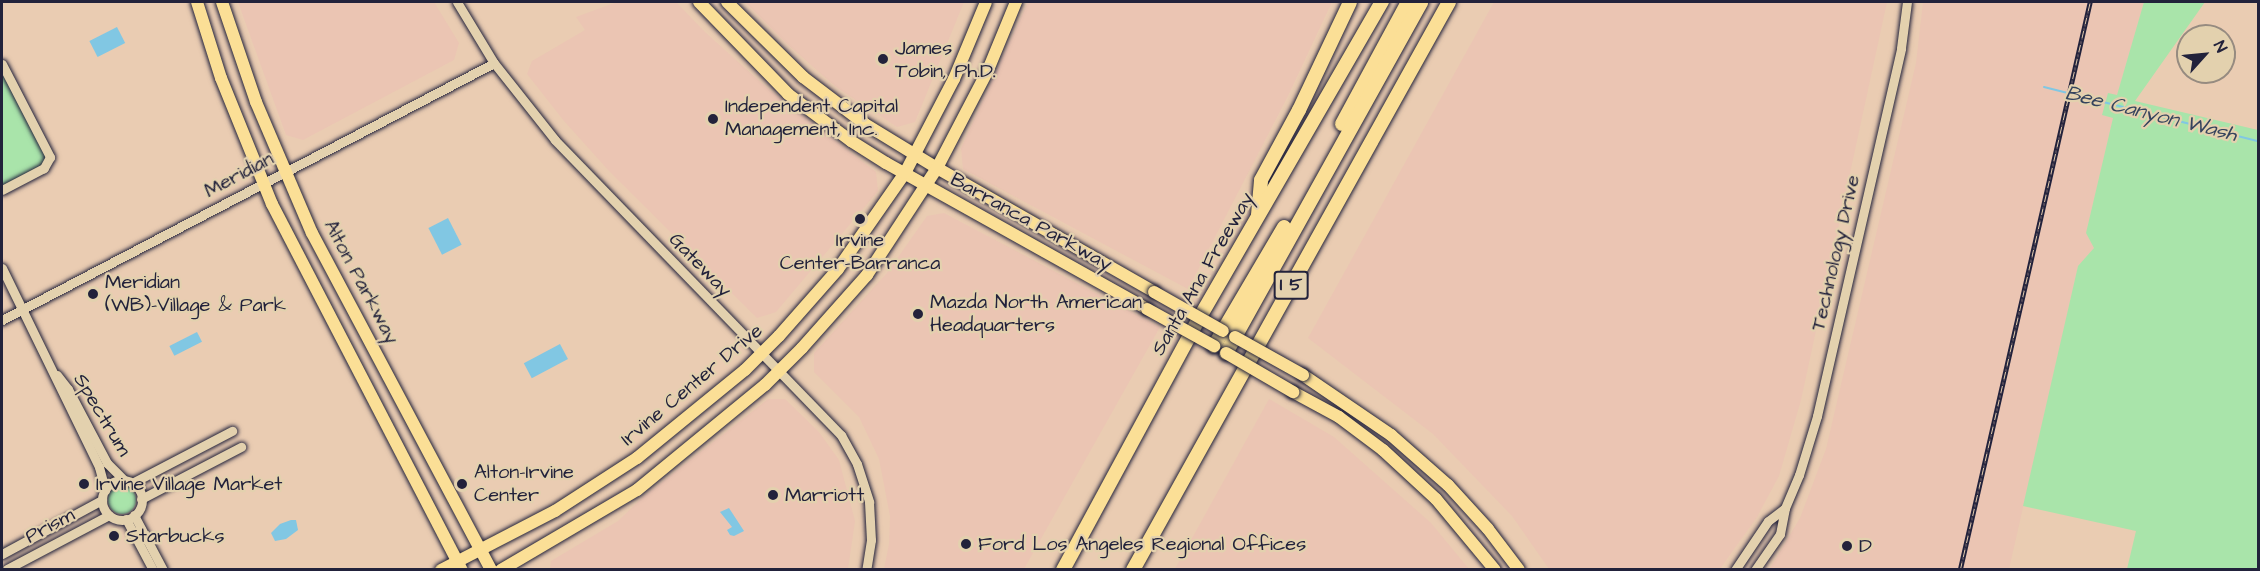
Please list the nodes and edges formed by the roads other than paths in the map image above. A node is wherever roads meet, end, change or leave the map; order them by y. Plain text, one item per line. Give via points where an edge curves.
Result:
1 (197, 2) edge
2 (222, 2) edge
3 (457, 2) edge
4 (699, 2) edge
5 (727, 2) edge
6 (986, 2) edge
7 (1016, 2) edge
8 (1350, 2) edge
9 (1382, 2) edge
10 (1408, 2) edge
11 (1421, 2) edge
12 (1449, 2) edge
13 (1907, 2) edge
14 (494, 63) junction
15 (2, 68) edge
16 (916, 155) junction
17 (937, 168) junction
18 (284, 171) junction
19 (905, 173) junction
20 (263, 182) junction
21 (926, 186) junction
22 (2, 190) edge
23 (1304, 201) junction
24 (1257, 220) junction
25 (2, 268) edge
26 (22, 309) junction
27 (2, 320) edge
28 (1229, 334) junction
29 (1220, 350) junction
30 (762, 354) junction
31 (51, 368) junction
32 (779, 371) junction
33 (232, 431) dead end
34 (241, 447) dead end
35 (128, 481) junction
36 (105, 490) junction
37 (141, 499) junction
38 (102, 501) junction
39 (1785, 508) junction
40 (109, 515) junction
41 (130, 517) junction
42 (480, 549) junction
43 (2, 554) edge
44 (460, 565) edge
45 (7, 569) edge
46 (153, 570) edge
47 (163, 570) edge
48 (441, 570) edge
49 (491, 570) edge
50 (501, 570) edge
51 (866, 570) edge
52 (1063, 570) edge
53 (1133, 570) edge
54 (1495, 570) edge
55 (1520, 570) edge
56 (1734, 570) edge
57 (1755, 570) edge

1 - 20 main road via 221,78
2 - 18 main road, Alton Parkway
3 - 14 street, Gateway
4 - 19 main road, Barranca Parkway via 788,94 851,141
5 - 16 main road, Barranca Parkway via 803,77
6 - 16 main road, Irvine Center Drive via 959,69
7 - 17 main road via 988,70
8 - 24 highway via 1261,180
9 - 24 highway, Santa Ana Freeway
10 - 23 highway
11 - 23 highway
12 - 53 highway, I 5
13 - 39 street, Technology Drive via 1901,48 1817,416
14 - 18 street, Meridian
14 - 30 street, Gateway via 555,140
15 - 22 street via 50,157 44,168
16 - 17 main road, Barranca Parkway
16 - 19 main road, Irvine Center Drive
17 - 21 main road
17 - 28 main road, Barranca Parkway, bridge
18 - 20 street, Meridian
18 - 42 main road, Alton Parkway via 339,287
19 - 21 main road, Barranca Parkway
19 - 30 main road, Irvine Center Drive via 838,269
20 - 26 street, Meridian
20 - 44 main road via 298,257
21 - 29 main road, Barranca Parkway, bridge
21 - 32 main road via 867,275
23 - 28 highway
24 - 52 highway, Santa Ana Freeway via 1197,322
25 - 26 street, Spectrum
26 - 27 street, Meridian
26 - 31 street, Spectrum
28 - 29 highway, bridge
28 - 55 main road, Barranca Parkway, bridge via 1303,375 1391,435 1448,485
29 - 54 main road, Barranca Parkway, bridge via 1339,417 1383,450 1436,499
30 - 32 street, Gateway
30 - 42 main road, Irvine Center Drive via 637,458 555,511
31 - 35 street, Spectrum via 68,389 107,463
31 - 36 street, Spectrum via 99,467
32 - 50 main road via 637,490
32 - 51 street, Gateway via 841,435 857,464 871,520
33 - 35 street
34 - 37 street
35 - 36 street via 112,482
35 - 37 street via 138,488
36 - 38 street
37 - 41 street
38 - 40 street
38 - 43 street, Prism
39 - 56 street, Technology Drive via 1768,520
39 - 57 street, Technology Drive via 1780,534
40 - 41 street
40 - 45 street, Prism
41 - 46 street
41 - 47 street
42 - 44 main road, Irvine Center Drive
42 - 49 main road, Alton Parkway
44 - 48 main road, Irvine Center Drive

